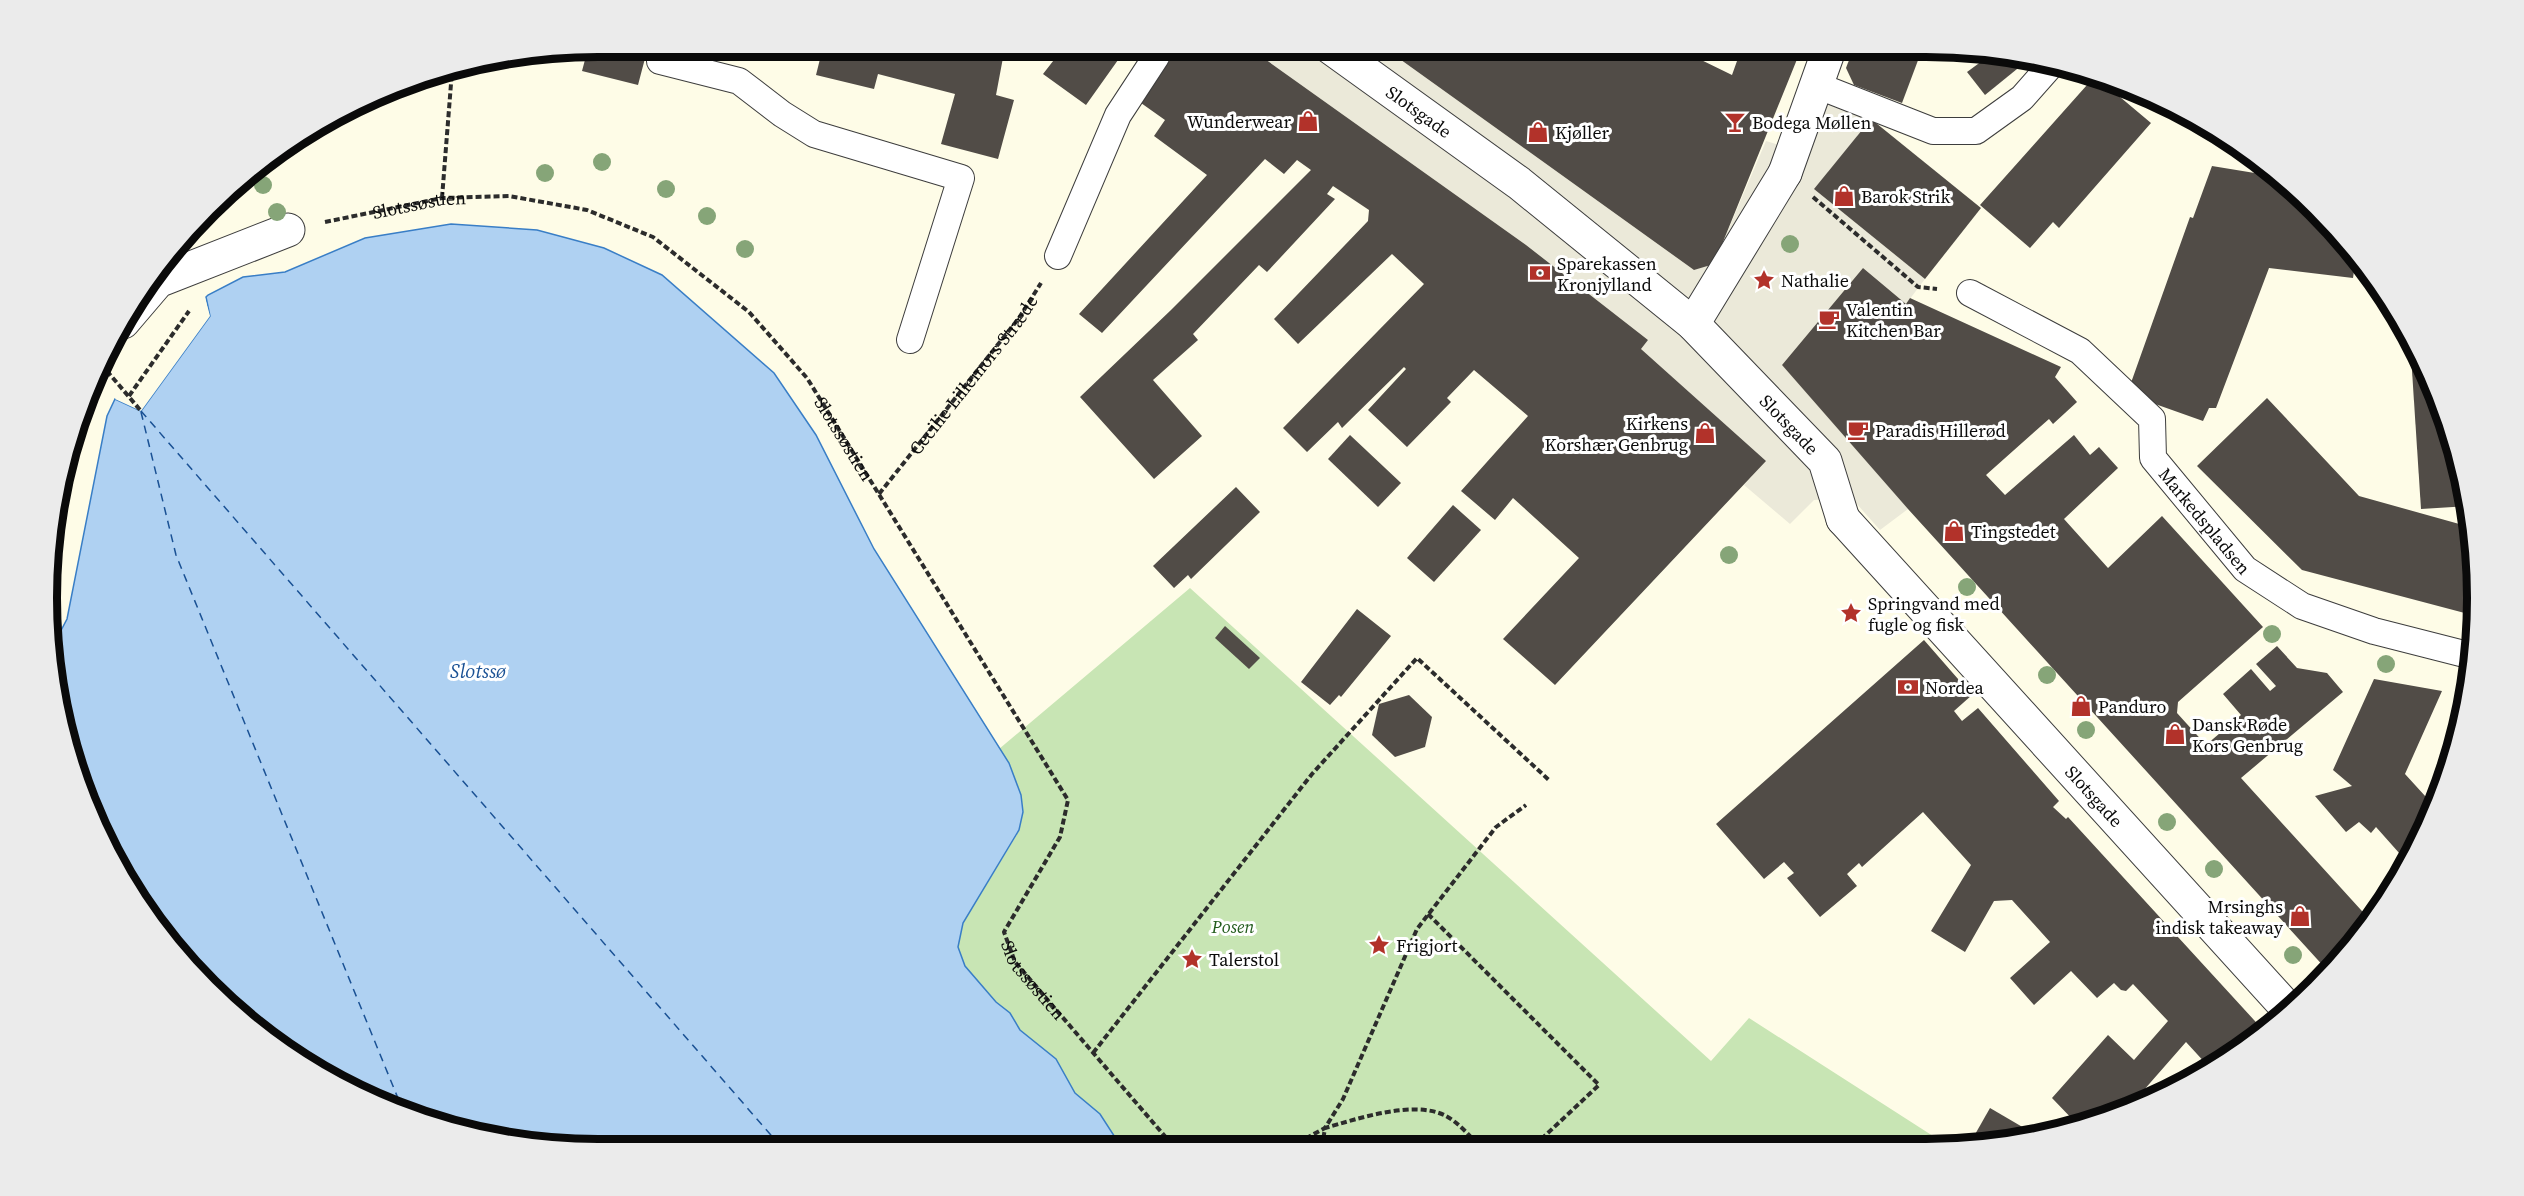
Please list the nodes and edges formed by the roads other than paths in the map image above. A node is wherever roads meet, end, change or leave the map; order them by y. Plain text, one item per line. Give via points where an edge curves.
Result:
1 (1156, 57) dead end
2 (1345, 57) edge
3 (1826, 57) edge
4 (660, 62) dead end
5 (2046, 70) edge
6 (1816, 85) junction
7 (288, 230) road end
8 (1058, 256) road end
9 (161, 280) edge
10 (1970, 293) dead end
11 (1693, 324) junction
12 (910, 340) dead end
13 (2464, 654) edge
14 (2284, 1004) edge

1 - 8 lane via 1118,115
2 - 11 street, Slotsgade via 1519,183
3 - 6 street
4 - 12 lane via 740,81 814,134 961,178
5 - 6 lane via 2022,98 1976,130 1933,131
6 - 11 street via 1785,173
7 - 9 street
10 - 13 lane, Markedspladsen via 2080,351 2152,419 2153,458 2245,569 2302,606 2374,631
11 - 14 street, Slotsgade via 1825,461 1843,519

